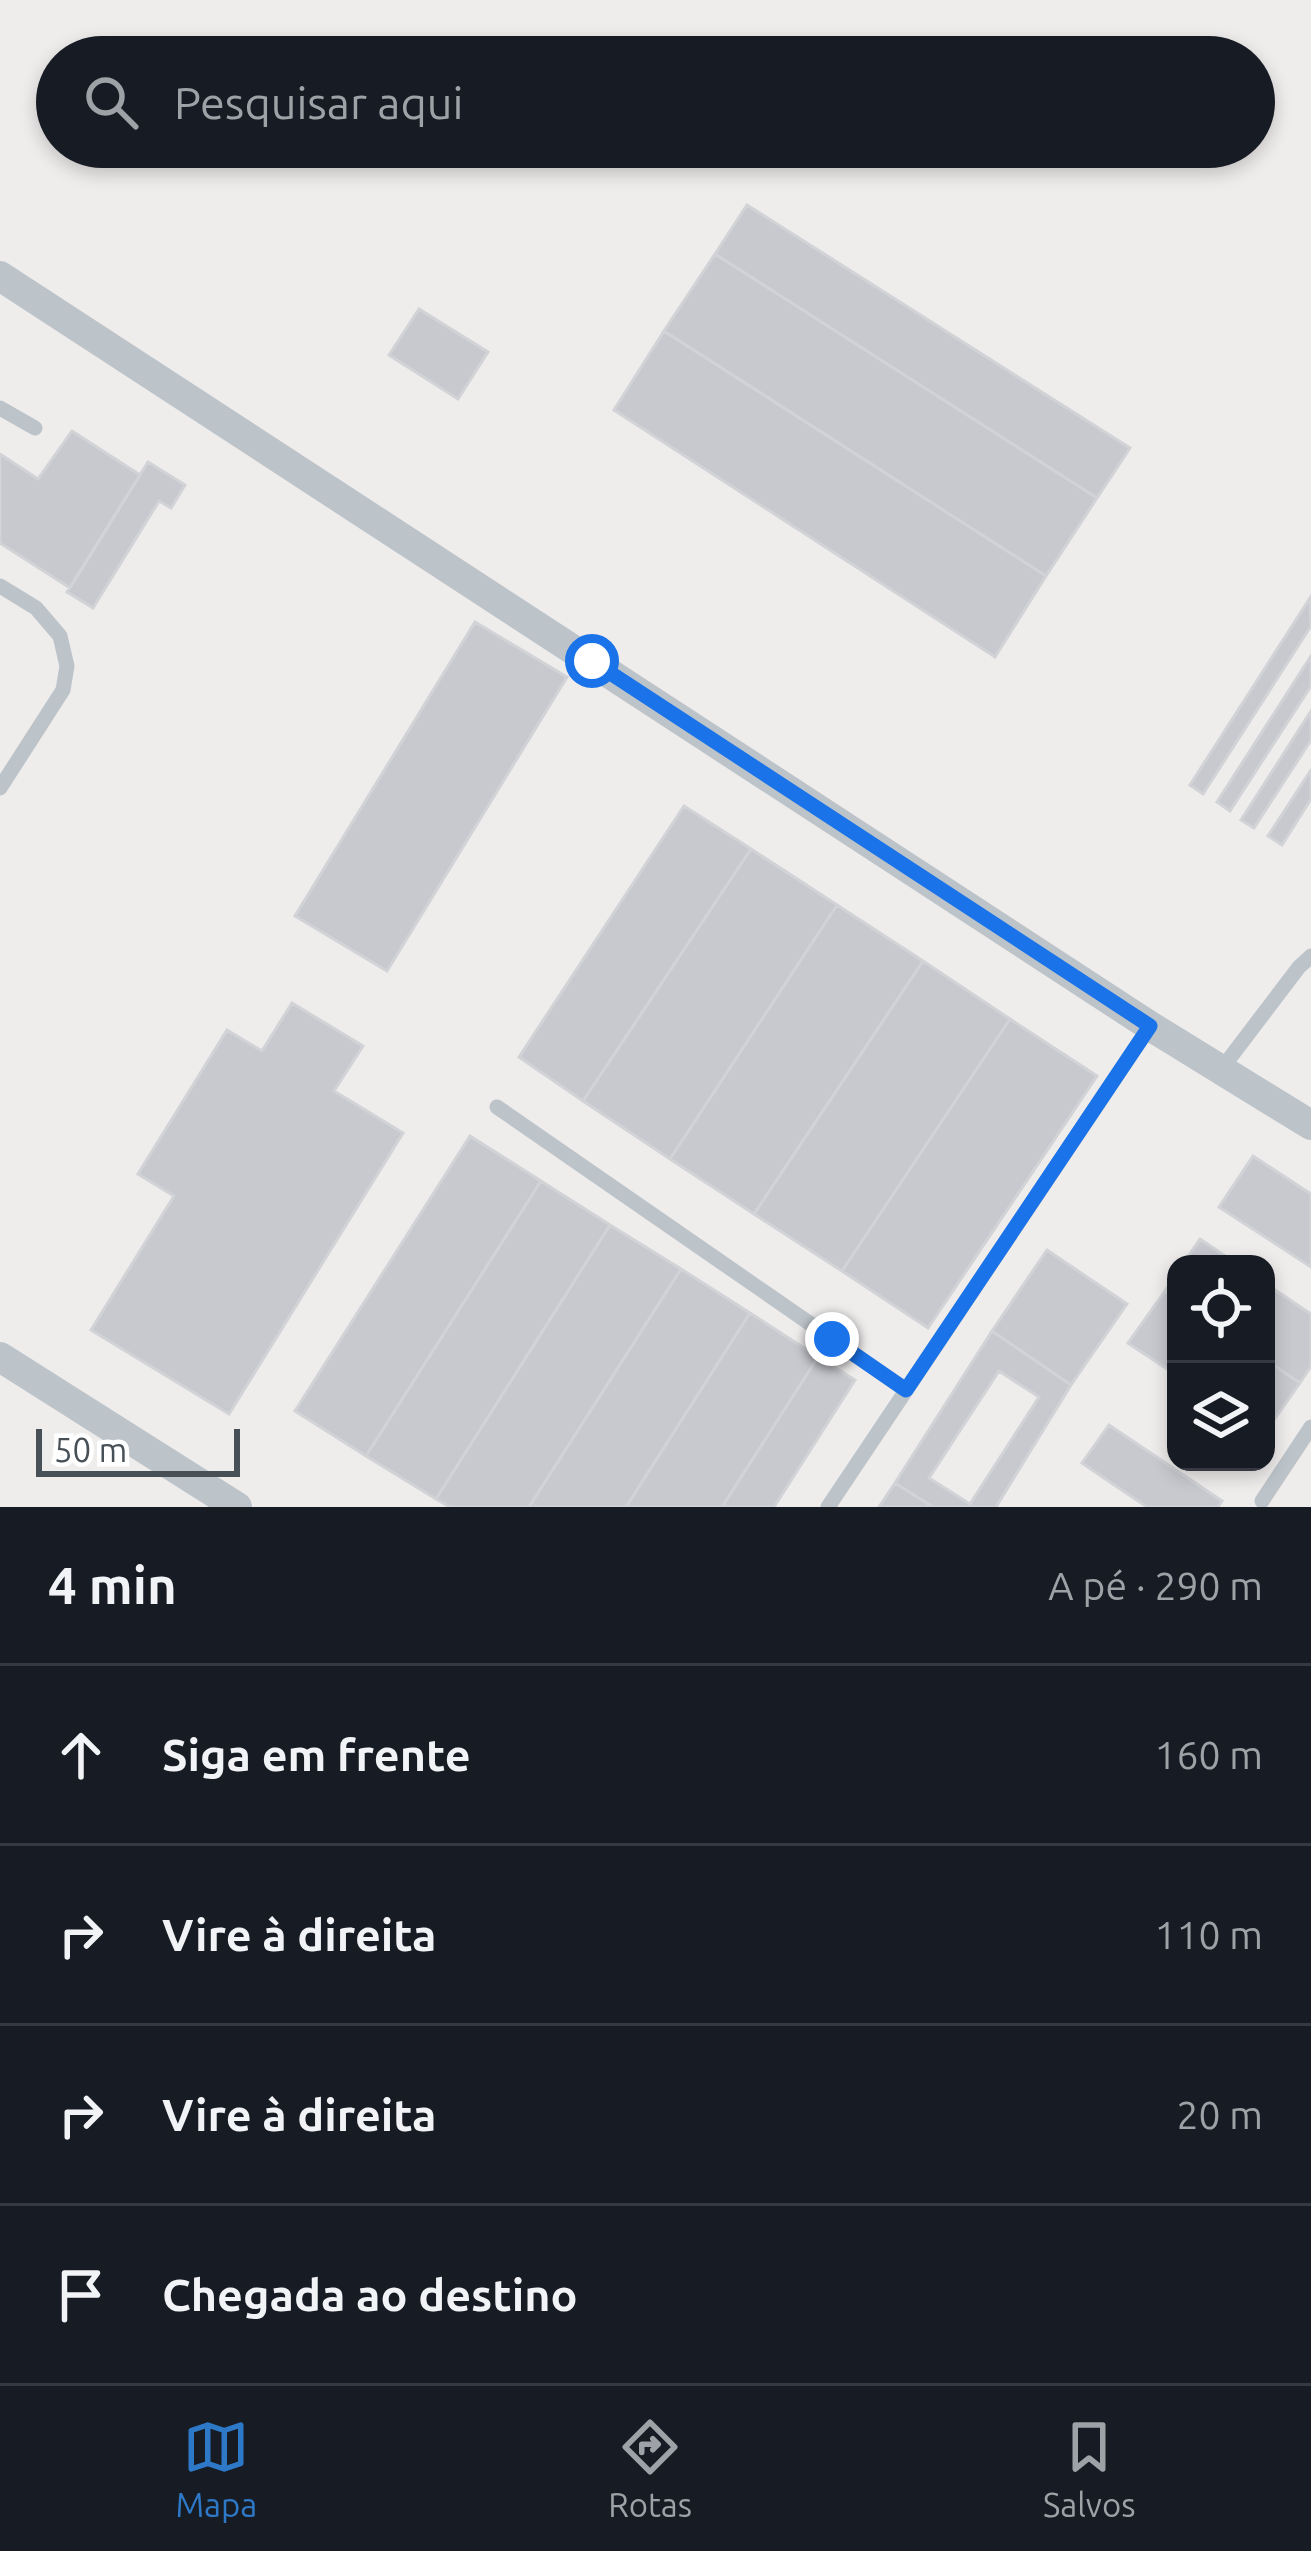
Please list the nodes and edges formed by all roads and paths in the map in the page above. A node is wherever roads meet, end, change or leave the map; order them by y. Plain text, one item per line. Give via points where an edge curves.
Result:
1 (0, 276) edge
2 (0, 408) edge
3 (35, 428) dead end
4 (0, 586) edge
5 (0, 788) edge
6 (1311, 956) edge
7 (1150, 1026) junction
8 (1220, 1071) junction
9 (497, 1107) dead end
10 (1311, 1125) edge
11 (0, 1357) edge
12 (906, 1390) junction
13 (1311, 1427) edge
14 (1262, 1501) dead end
15 (237, 1507) edge
16 (828, 1507) edge

1 - 7 street
2 - 3 lane
4 - 5 lane via 36,608 60,637 67,666 63,690
6 - 8 lane
7 - 8 street
7 - 12 lane
8 - 10 street
9 - 12 lane
11 - 15 street
12 - 16 lane
13 - 14 lane

